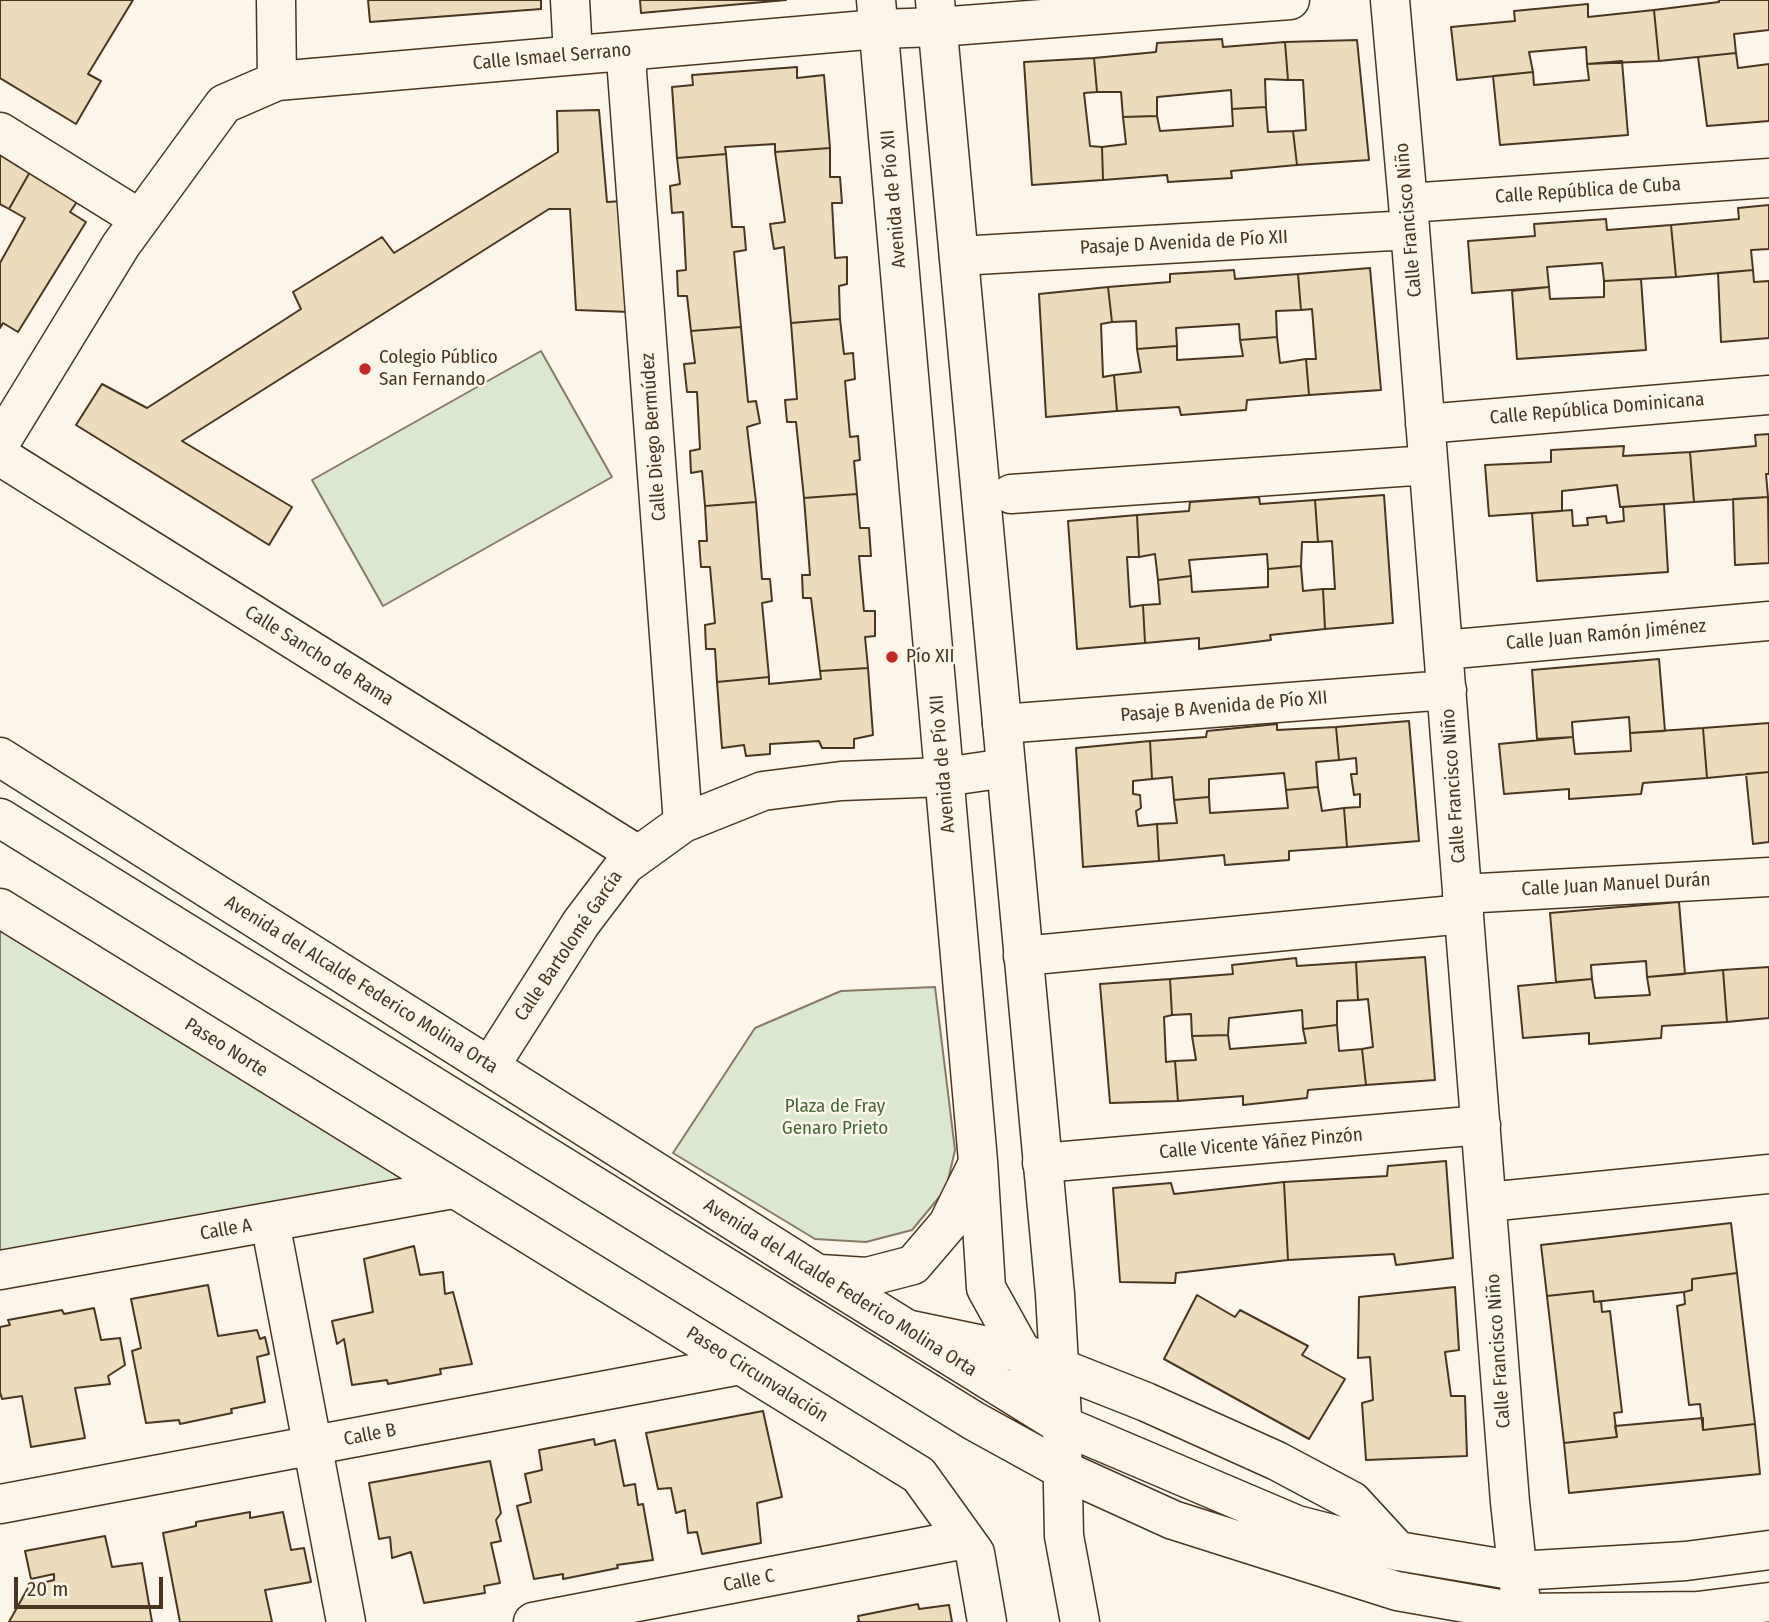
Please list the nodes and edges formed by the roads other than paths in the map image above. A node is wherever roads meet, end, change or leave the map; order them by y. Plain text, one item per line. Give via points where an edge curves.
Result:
1 (276, 0) edge
2 (569, 0) edge
3 (1290, 0) edge
4 (1390, 0) edge
5 (1241, 2) edge
6 (937, 13) edge
7 (877, 14) edge
8 (628, 51) junction
9 (573, 55) junction
10 (277, 81) junction
11 (0, 132) edge
12 (1769, 178) edge
13 (1409, 216) junction
14 (139, 219) junction
15 (959, 256) junction
16 (1769, 395) edge
17 (1425, 424) junction
18 (2, 437) edge
19 (1428, 465) junction
20 (1012, 494) dead end
21 (1769, 621) edge
22 (1443, 650) junction
23 (1447, 690) junction
24 (1002, 724) junction
25 (0, 757) edge
26 (1006, 768) junction
27 (944, 777) junction
28 (0, 818) edge
29 (683, 823) junction
30 (638, 855) junction
31 (1769, 877) edge
32 (1463, 904) junction
33 (0, 908) edge
34 (1023, 956) junction
35 (489, 1066) junction
36 (1481, 1125) junction
37 (978, 1161) junction
38 (1042, 1163) junction
39 (1768, 1184) edge
40 (453, 1189) junction
41 (1487, 1202) junction
42 (270, 1222) junction
43 (0, 1270) edge
44 (816, 1273) junction
45 (905, 1329) junction
46 (1021, 1353) junction
47 (740, 1365) junction
48 (1059, 1368) junction
49 (1062, 1425) junction
50 (312, 1446) junction
51 (1063, 1470) junction
52 (0, 1504) edge
53 (965, 1539) junction
54 (1769, 1550) edge
55 (1398, 1551) junction
56 (1517, 1571) junction
57 (1769, 1602) edge
58 (1522, 1618) edge
59 (345, 1622) edge
60 (533, 1622) edge
61 (987, 1622) edge
62 (1080, 1622) edge

1 - 10 street
2 - 9 street
3 - 5 street, Calle Ismael Serrano
4 - 13 street, Calle Francisco Niño
5 - 6 street, Calle Ismael Serrano
6 - 7 street, Calle Ismael Serrano
6 - 15 street
7 - 8 street, Calle Ismael Serrano
7 - 27 street, Avenida de Pío XII
8 - 9 street, Calle Ismael Serrano
8 - 29 street, Calle Diego Bermúdez
9 - 10 street, Calle Ismael Serrano
10 - 14 street, Calle Ismael Serrano via 224,104
11 - 14 street
12 - 13 street, Calle República de Cuba
13 - 15 street, Pasaje D Avenida de Pío XII
13 - 17 street, Calle Francisco Niño
14 - 18 street, Calle Ismael Serrano
15 - 24 street
16 - 17 street, Calle República Dominicana
17 - 19 street, Calle Francisco Niño
18 - 30 street, Calle Sancho de Rama
19 - 20 street
19 - 22 street, Calle Francisco Niño
21 - 22 street, Calle Juan Ramón Jiménez
22 - 23 street, Calle Francisco Niño
23 - 24 street, Pasaje B Avenida de Pío XII
23 - 32 street, Calle Francisco Niño
24 - 26 street
25 - 35 street, Avenida del Alcalde Federico Molina Orta
26 - 27 street, Calle Bartolomé García
26 - 34 street
27 - 29 street, Calle Bartolomé García via 841,781 763,791
27 - 37 street, Avenida de Pío XII
28 - 51 street via 974,1421
29 - 30 street, Calle Bartolomé García
30 - 35 street, Calle Bartolomé García via 580,923
31 - 32 street, Calle Juan Manuel Durán
32 - 34 street, Calle Juan Manuel Durán
32 - 36 street, Calle Francisco Niño
33 - 40 street, Paseo Norte
34 - 38 street
35 - 44 street, Avenida del Alcalde Federico Molina Orta
36 - 38 street, Calle Vicente Yáñez Pinzón
36 - 41 street, Calle Francisco Niño
37 - 44 street via 948,1224 913,1265 867,1277
37 - 46 street, Avenida de Pío XII via 986,1288
38 - 48 street
39 - 41 street
40 - 42 street, Calle A
40 - 47 street, Paseo Circunvalación
41 - 56 street, Calle Francisco Niño
42 - 43 street, Calle A
42 - 50 street
44 - 45 street, Avenida del Alcalde Federico Molina Orta
45 - 46 street
45 - 49 street, Avenida del Alcalde Federico Molina Orta
46 - 48 street
46 - 49 street, Avenida de Pío XII
47 - 50 street, Calle B
47 - 53 street, Paseo Circunvalación via 919,1475
48 - 49 street
48 - 55 street via 1277,1461 1352,1501
49 - 51 street
49 - 55 street, Avenida del Alcalde Federico Molina Orta via 1297,1525
50 - 52 street, Calle B
50 - 59 street
51 - 58 street via 1173,1520 1397,1591
51 - 62 street via 1064,1536
53 - 60 street, Calle C
53 - 61 street, Paseo Circunvalación via 975,1553
54 - 56 street, Avenida del Alcalde Federico Molina Orta via 1686,1561
55 - 56 street, Avenida del Alcalde Federico Molina Orta
56 - 58 street, Calle Francisco Niño
57 - 58 street via 1698,1611

